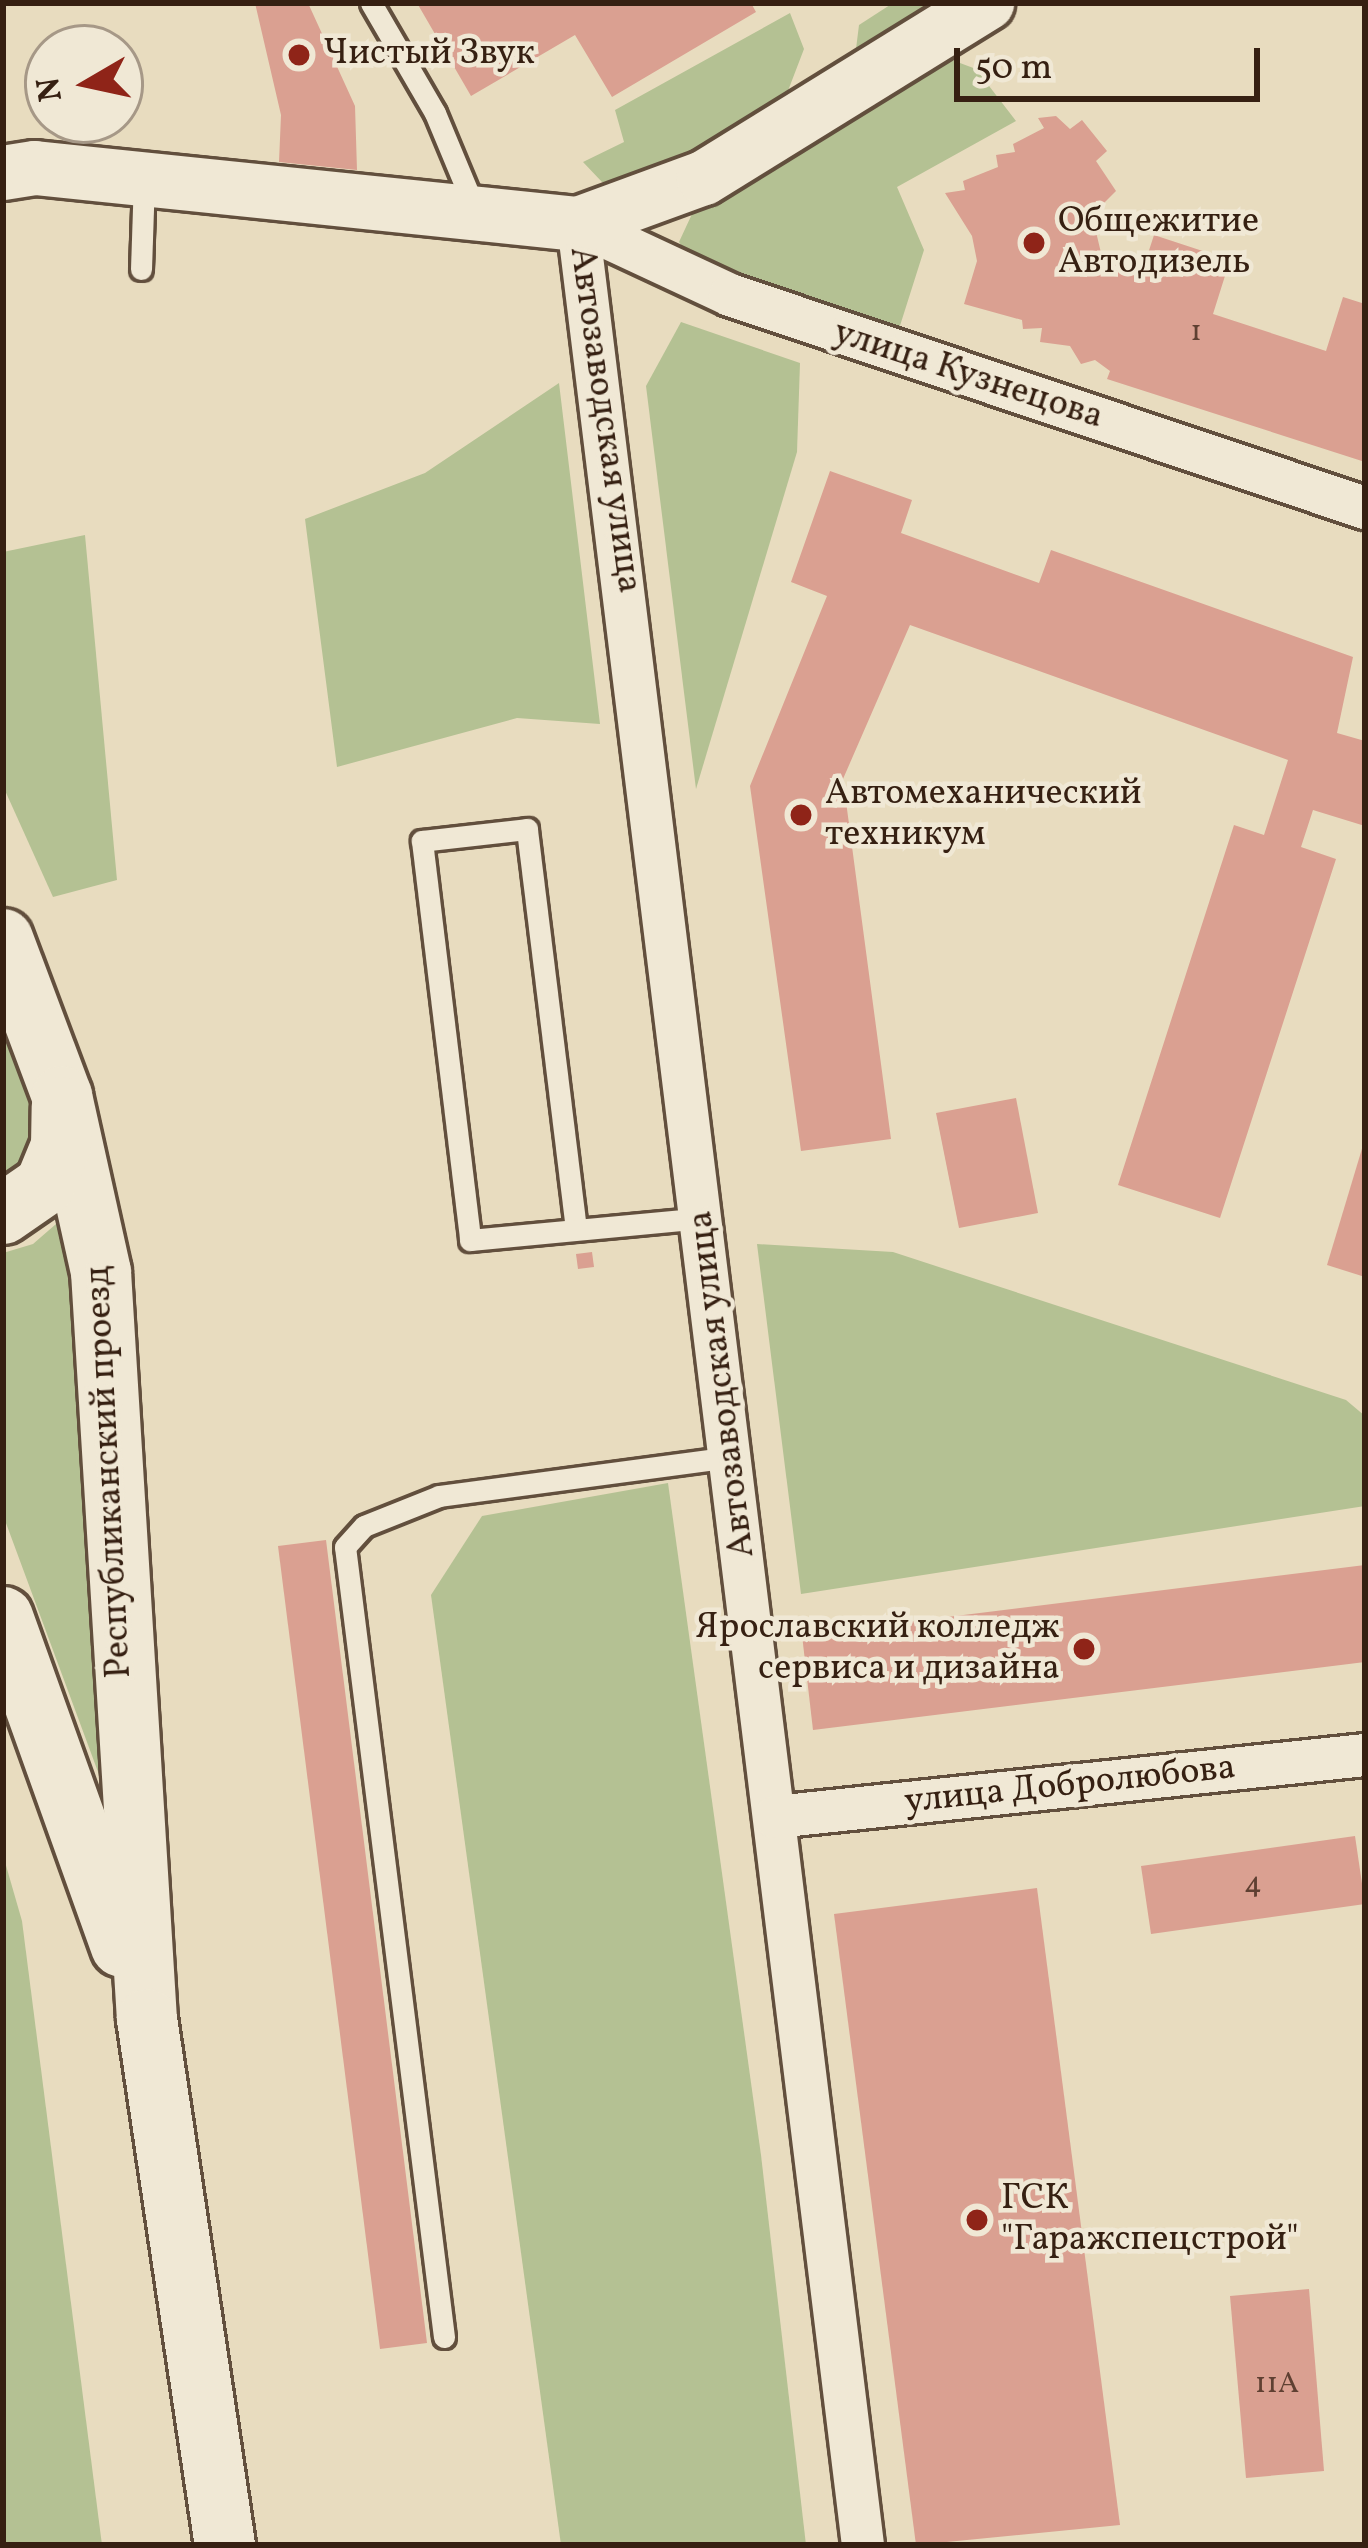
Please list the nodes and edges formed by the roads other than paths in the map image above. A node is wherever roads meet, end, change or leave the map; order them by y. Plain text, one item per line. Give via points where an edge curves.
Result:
1 (371, 3) edge
2 (987, 3) edge
3 (14, 165) edge
4 (143, 180) junction
5 (477, 215) junction
6 (578, 224) junction
7 (141, 268) dead end
8 (1365, 508) edge
9 (3, 939) edge
10 (62, 1096) junction
11 (3, 1214) edge
12 (703, 1218) junction
13 (576, 1229) junction
14 (732, 1457) junction
15 (3, 1617) edge
16 (1365, 1755) edge
17 (775, 1817) junction
18 (147, 2019) junction
19 (444, 2337) dead end
20 (225, 2545) edge
21 (863, 2545) edge

1 - 5 lane via 435,112
2 - 6 street via 704,178
3 - 4 street
4 - 5 street
4 - 7 lane
5 - 6 street
6 - 8 street, улица Кузнецова via 730,295
6 - 12 street, Автозаводская улица
9 - 10 main road, Республиканский проезд
10 - 11 main road via 61,1145 45,1185
10 - 18 main road, Республиканский проезд via 86,1186 109,1353
12 - 13 lane
12 - 14 street, Автозаводская улица
13 - 13 lane via 470,1240 422,841 527,829
14 - 17 street, Автозаводская улица
14 - 19 lane via 439,1496 364,1526 345,1547
15 - 18 main road, Республиканский проезд
16 - 17 street, улица Добролюбова
17 - 21 street, Автозаводская улица
18 - 20 main road, Республиканский проезд

